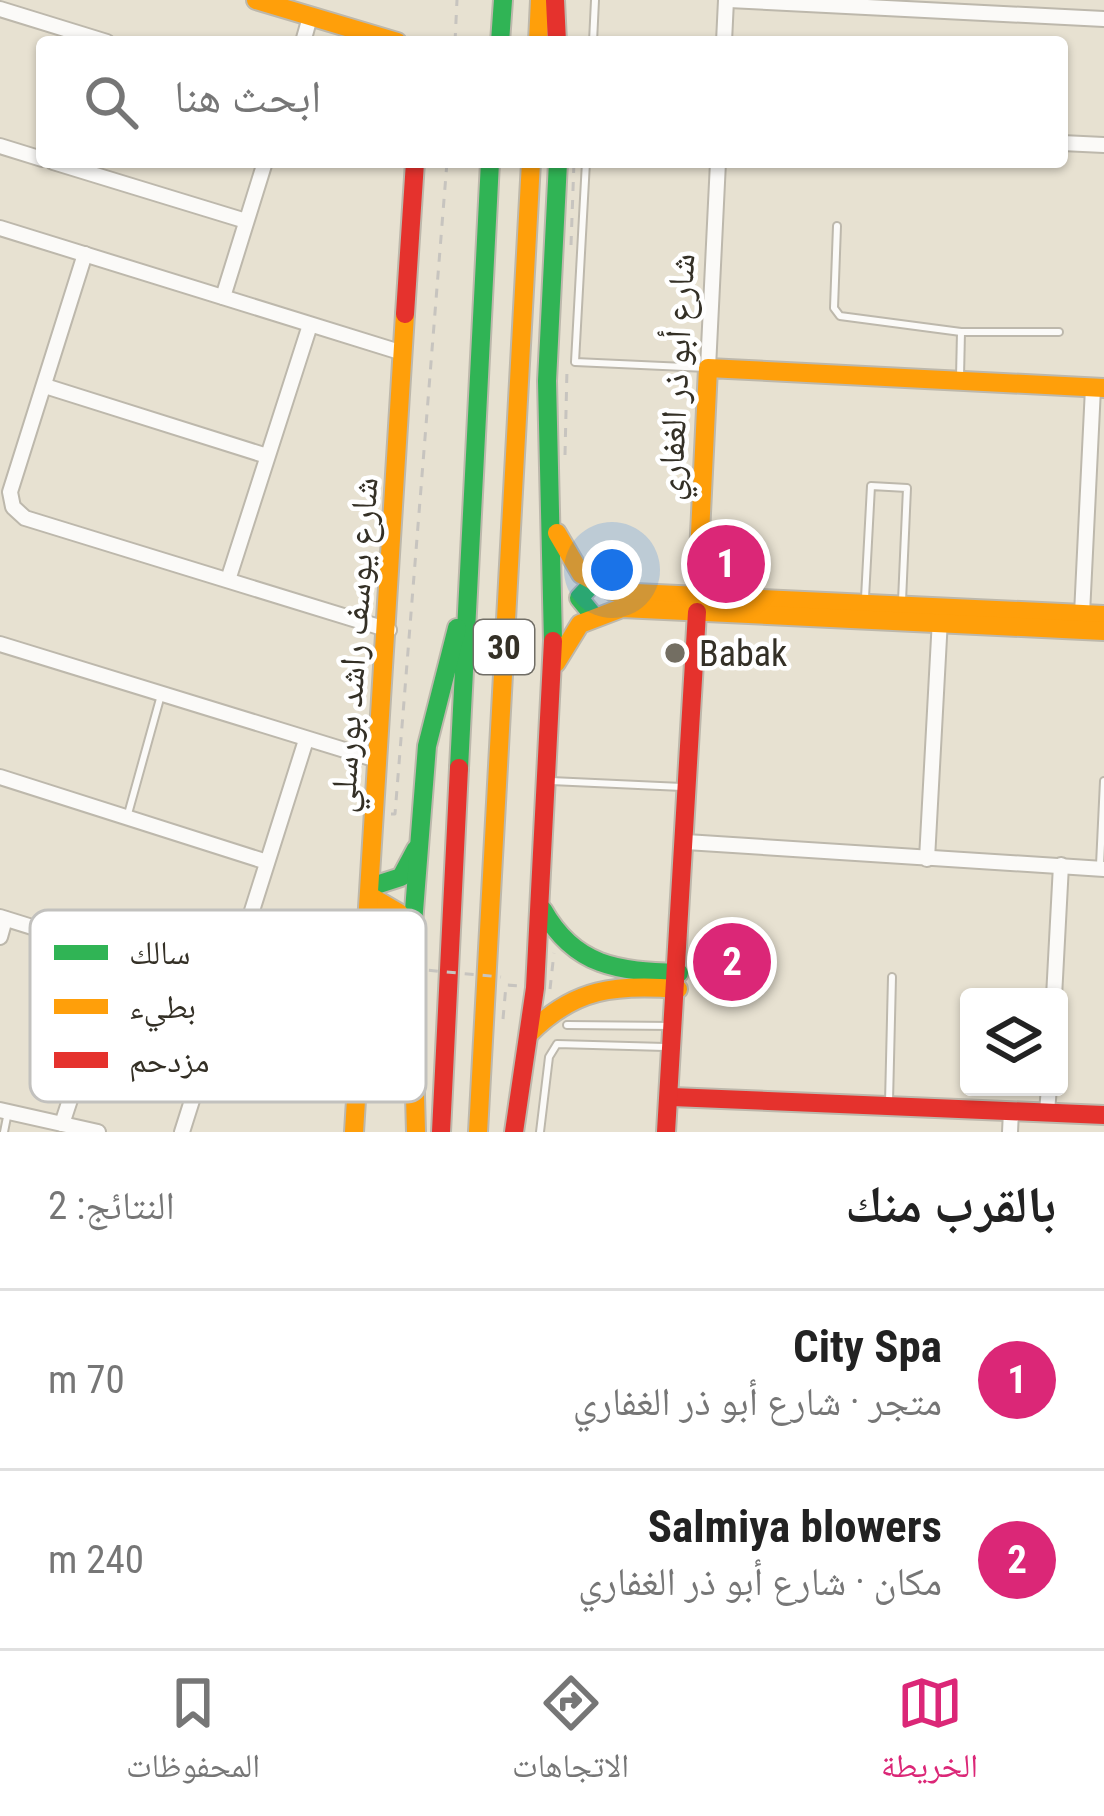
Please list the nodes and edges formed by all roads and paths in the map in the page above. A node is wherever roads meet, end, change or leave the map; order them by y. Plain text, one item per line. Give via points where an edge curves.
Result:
1 (256, 0) edge
2 (457, 0) edge
3 (485, 0) edge
4 (503, 0) edge
5 (540, 0) edge
6 (555, 0) edge
7 (566, 0) edge
8 (595, 0) edge
9 (727, 0) edge
10 (961, 6) edge
11 (0, 9) edge
12 (310, 17) junction
13 (1104, 19) edge
14 (88, 36) edge
15 (305, 36) edge
16 (376, 36) edge
17 (455, 36) edge
18 (485, 36) edge
19 (500, 36) edge
20 (538, 36) edge
21 (559, 36) edge
22 (561, 36) edge
23 (593, 36) edge
24 (724, 36) edge
25 (1068, 143) edge
26 (1104, 145) edge
27 (0, 146) edge
28 (36, 157) edge
29 (73, 168) edge
30 (263, 168) edge
31 (415, 168) edge
32 (447, 168) edge
33 (491, 168) edge
34 (531, 168) edge
35 (558, 168) edge
36 (586, 168) edge
37 (718, 168) edge
38 (246, 221) junction
39 (837, 226) dead end
40 (0, 227) edge
41 (85, 254) junction
42 (223, 297) junction
43 (310, 325) junction
44 (961, 332) junction
45 (1059, 332) dead end
46 (403, 353) junction
47 (708, 368) junction
48 (959, 381) junction
49 (45, 386) junction
50 (1099, 388) edge
51 (267, 455) junction
52 (7, 508) edge
53 (551, 517) junction
54 (228, 580) junction
55 (470, 580) junction
56 (593, 583) junction
57 (865, 603) junction
58 (697, 604) junction
59 (902, 605) junction
60 (592, 614) junction
61 (1082, 614) junction
62 (940, 615) junction
63 (1104, 615) edge
64 (389, 630) junction
65 (1104, 631) edge
66 (0, 644) edge
67 (554, 668) junction
68 (161, 695) junction
69 (306, 740) junction
70 (377, 760) junction
71 (0, 777) edge
72 (548, 781) junction
73 (1104, 781) edge
74 (688, 787) junction
75 (374, 815) junction
76 (127, 818) junction
77 (424, 830) junction
78 (686, 842) junction
79 (927, 859) junction
80 (267, 862) junction
81 (1061, 865) junction
82 (1102, 868) edge
83 (370, 891) junction
84 (541, 905) junction
85 (252, 910) edge
86 (369, 910) edge
87 (396, 910) edge
88 (415, 910) edge
89 (3, 918) edge
90 (0, 937) edge
91 (426, 970) edge
92 (501, 977) dead end
93 (892, 977) dead end
94 (678, 981) junction
95 (1054, 988) edge
96 (567, 1025) dead end
97 (676, 1026) junction
98 (526, 1038) junction
99 (675, 1048) junction
100 (1049, 1096) edge
101 (672, 1097) junction
102 (69, 1102) edge
103 (192, 1102) edge
104 (356, 1102) edge
105 (415, 1102) edge
106 (889, 1106) junction
107 (4, 1111) edge
108 (1048, 1112) junction
109 (1104, 1115) edge
110 (1011, 1122) edge
111 (62, 1124) junction
112 (4, 1132) edge
113 (98, 1132) edge
114 (182, 1132) edge
115 (354, 1132) edge
116 (416, 1132) edge
117 (441, 1132) edge
118 (478, 1132) edge
119 (514, 1132) edge
120 (540, 1132) edge
121 (666, 1132) edge

1 - 12 main road
2 - 17 path
3 - 18 main road
4 - 19 main road
5 - 20 main road
6 - 21 main road
7 - 22 main road
8 - 23 lane
9 - 10 street
9 - 24 street
10 - 13 street
11 - 14 street
12 - 15 street
12 - 16 main road
25 - 26 street
27 - 28 street
29 - 38 street
30 - 38 street
31 - 46 main road, شارع يوسف راشد بورسلي
32 - 75 path via 395,814
33 - 55 main road, 30
34 - 118 main road, 30
35 - 53 main road via 547,381
36 - 47 lane via 575,362
37 - 47 street, شارع أبو ذر الغفاري
38 - 42 street
39 - 44 lane via 840,316
40 - 41 street
41 - 42 street
41 - 49 street
42 - 43 street
43 - 46 street
43 - 51 street
44 - 45 lane
44 - 48 lane
46 - 64 main road, شارع يوسف راشد بورسلي
47 - 48 main road
47 - 58 main road, شارع أبو ذر الغفاري
48 - 50 main road
49 - 51 street
49 - 52 street
50 - 61 street
51 - 54 street
52 - 54 street
53 - 56 main road via 567,557
53 - 67 main road
54 - 64 street
55 - 77 main road via 427,746
55 - 117 main road, 30
56 - 58 main road
56 - 60 main road via 579,598
57 - 58 main road
57 - 59 main road
57 - 59 lane via 871,486 908,488
58 - 60 main road
58 - 62 main road
58 - 74 main road, شارع أبو ذر الغفاري
59 - 62 main road
60 - 67 main road via 573,628
61 - 62 main road
61 - 63 main road
62 - 65 main road
62 - 79 street
64 - 70 main road, شارع يوسف راشد بورسلي
66 - 68 street
67 - 72 main road
68 - 69 street
68 - 76 lane
69 - 70 street
69 - 80 street
70 - 75 main road, شارع يوسف راشد بورسلي
71 - 76 street
72 - 74 lane
72 - 84 main road
73 - 82 lane
74 - 78 main road, شارع أبو ذر الغفاري
75 - 83 main road, شارع يوسف راشد بورسلي
76 - 80 street
77 - 83 main road via 405,873
77 - 88 main road
78 - 79 street
78 - 94 main road, شارع أبو ذر الغفاري
79 - 81 street
80 - 85 street
81 - 82 street
81 - 95 street
83 - 86 main road, شارع يوسف راشد بورسلي
83 - 87 main road
84 - 94 main road via 554,935 593,966
84 - 98 main road
89 - 90 street
91 - 92 path, bridge
93 - 106 lane
94 - 97 main road, شارع أبو ذر الغفاري
94 - 98 main road via 584,991 550,1010
96 - 97 lane
97 - 99 main road, شارع أبو ذر الغفاري
98 - 119 main road
99 - 101 main road, شارع أبو ذر الغفاري
99 - 120 lane via 557,1045
100 - 108 street
101 - 106 main road
101 - 121 main road, شارع أبو ذر الغفاري
102 - 111 street
103 - 114 street
104 - 115 main road, شارع يوسف راشد بورسلي
105 - 116 main road
106 - 110 main road
107 - 111 street
107 - 112 lane
108 - 109 main road
108 - 110 main road
111 - 113 street

